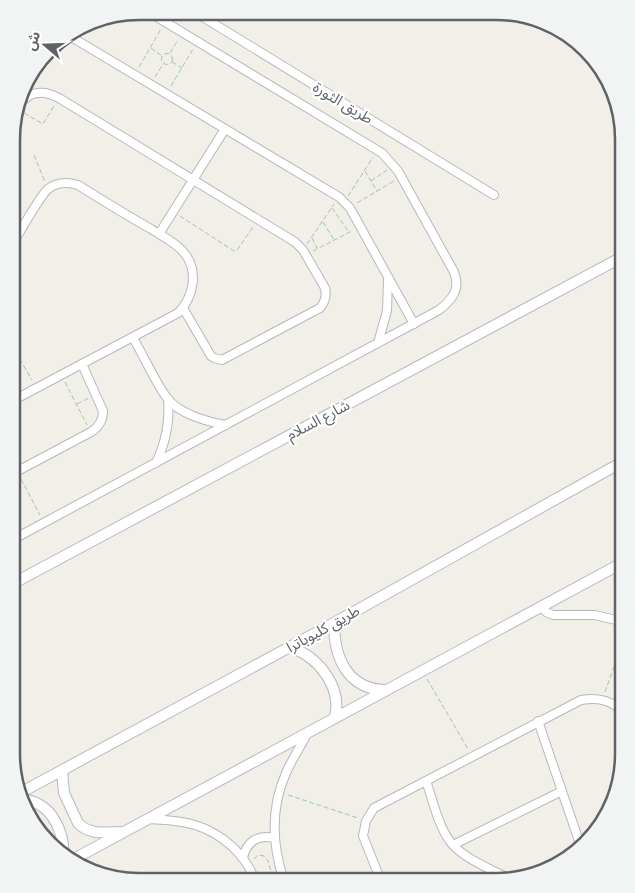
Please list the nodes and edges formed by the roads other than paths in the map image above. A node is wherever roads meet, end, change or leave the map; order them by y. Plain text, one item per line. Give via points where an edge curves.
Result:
1 (162, 20) edge
2 (208, 20) edge
3 (75, 39) edge
4 (27, 98) edge
5 (225, 129) junction
6 (193, 180) junction
7 (494, 195) dead end
8 (20, 233) edge
9 (159, 234) junction
10 (615, 261) edge
11 (388, 277) junction
12 (183, 308) junction
13 (414, 324) junction
14 (133, 338) junction
15 (378, 343) junction
16 (82, 364) junction
17 (20, 397) edge
18 (168, 399) junction
19 (226, 425) junction
20 (156, 463) junction
21 (615, 466) edge
22 (20, 470) edge
23 (20, 536) edge
24 (615, 567) edge
25 (20, 580) edge
26 (540, 606) junction
27 (615, 620) edge
28 (334, 623) junction
29 (290, 647) junction
30 (385, 690) junction
31 (615, 706) edge
32 (335, 717) junction
33 (538, 721) junction
34 (308, 732) junction
35 (62, 771) junction
36 (426, 781) junction
37 (26, 791) edge
38 (562, 791) junction
39 (29, 800) edge
40 (149, 819) junction
41 (125, 832) junction
42 (274, 838) junction
43 (578, 839) edge
44 (63, 845) edge
45 (453, 845) junction
46 (78, 857) edge
47 (243, 858) junction
48 (252, 873) edge
49 (282, 873) edge
50 (378, 873) edge
51 (498, 873) edge

1 - 13 street via 377,150 393,165 458,284 454,296 444,306
2 - 7 street, طريق الثورة
3 - 5 street
4 - 6 street via 43,92 58,98
5 - 6 street
5 - 11 street via 344,202
6 - 9 street
6 - 12 street via 295,242 326,293 323,304 315,311 226,359 218,360 211,356
8 - 9 street via 48,189 60,183 72,183
9 - 12 street via 186,254 193,272 191,292
10 - 25 main road, شارع السلام
11 - 13 street
11 - 15 street via 388,311
12 - 14 street
13 - 15 street
14 - 16 street
14 - 18 street
15 - 19 street
16 - 17 street
16 - 22 street via 101,406 103,416 99,426
18 - 19 street via 191,415
18 - 20 street via 166,437
19 - 20 street
20 - 23 street
21 - 28 main road, طريق كليوباترا
24 - 26 main road
26 - 27 street via 553,615 595,615
26 - 30 main road
28 - 29 main road, طريق كليوباترا
28 - 30 main road via 334,637 348,674 368,688
29 - 32 main road via 307,655 322,668 334,692
29 - 35 main road, طريق كليوباترا
30 - 32 main road
31 - 33 street via 602,699 581,700
32 - 34 main road
33 - 36 street
33 - 38 street
34 - 40 main road
34 - 42 street via 279,792
35 - 37 main road, طريق كليوباترا
35 - 41 main road via 64,794 81,827 95,832
36 - 45 street via 445,833
36 - 50 street via 374,808 366,821 363,836
38 - 43 street
38 - 45 street
39 - 44 main road via 50,813 63,838
40 - 41 main road
40 - 47 street via 195,825 213,832
41 - 46 main road
42 - 47 street via 267,836 253,840 244,851
42 - 49 street
45 - 51 street
47 - 48 street

